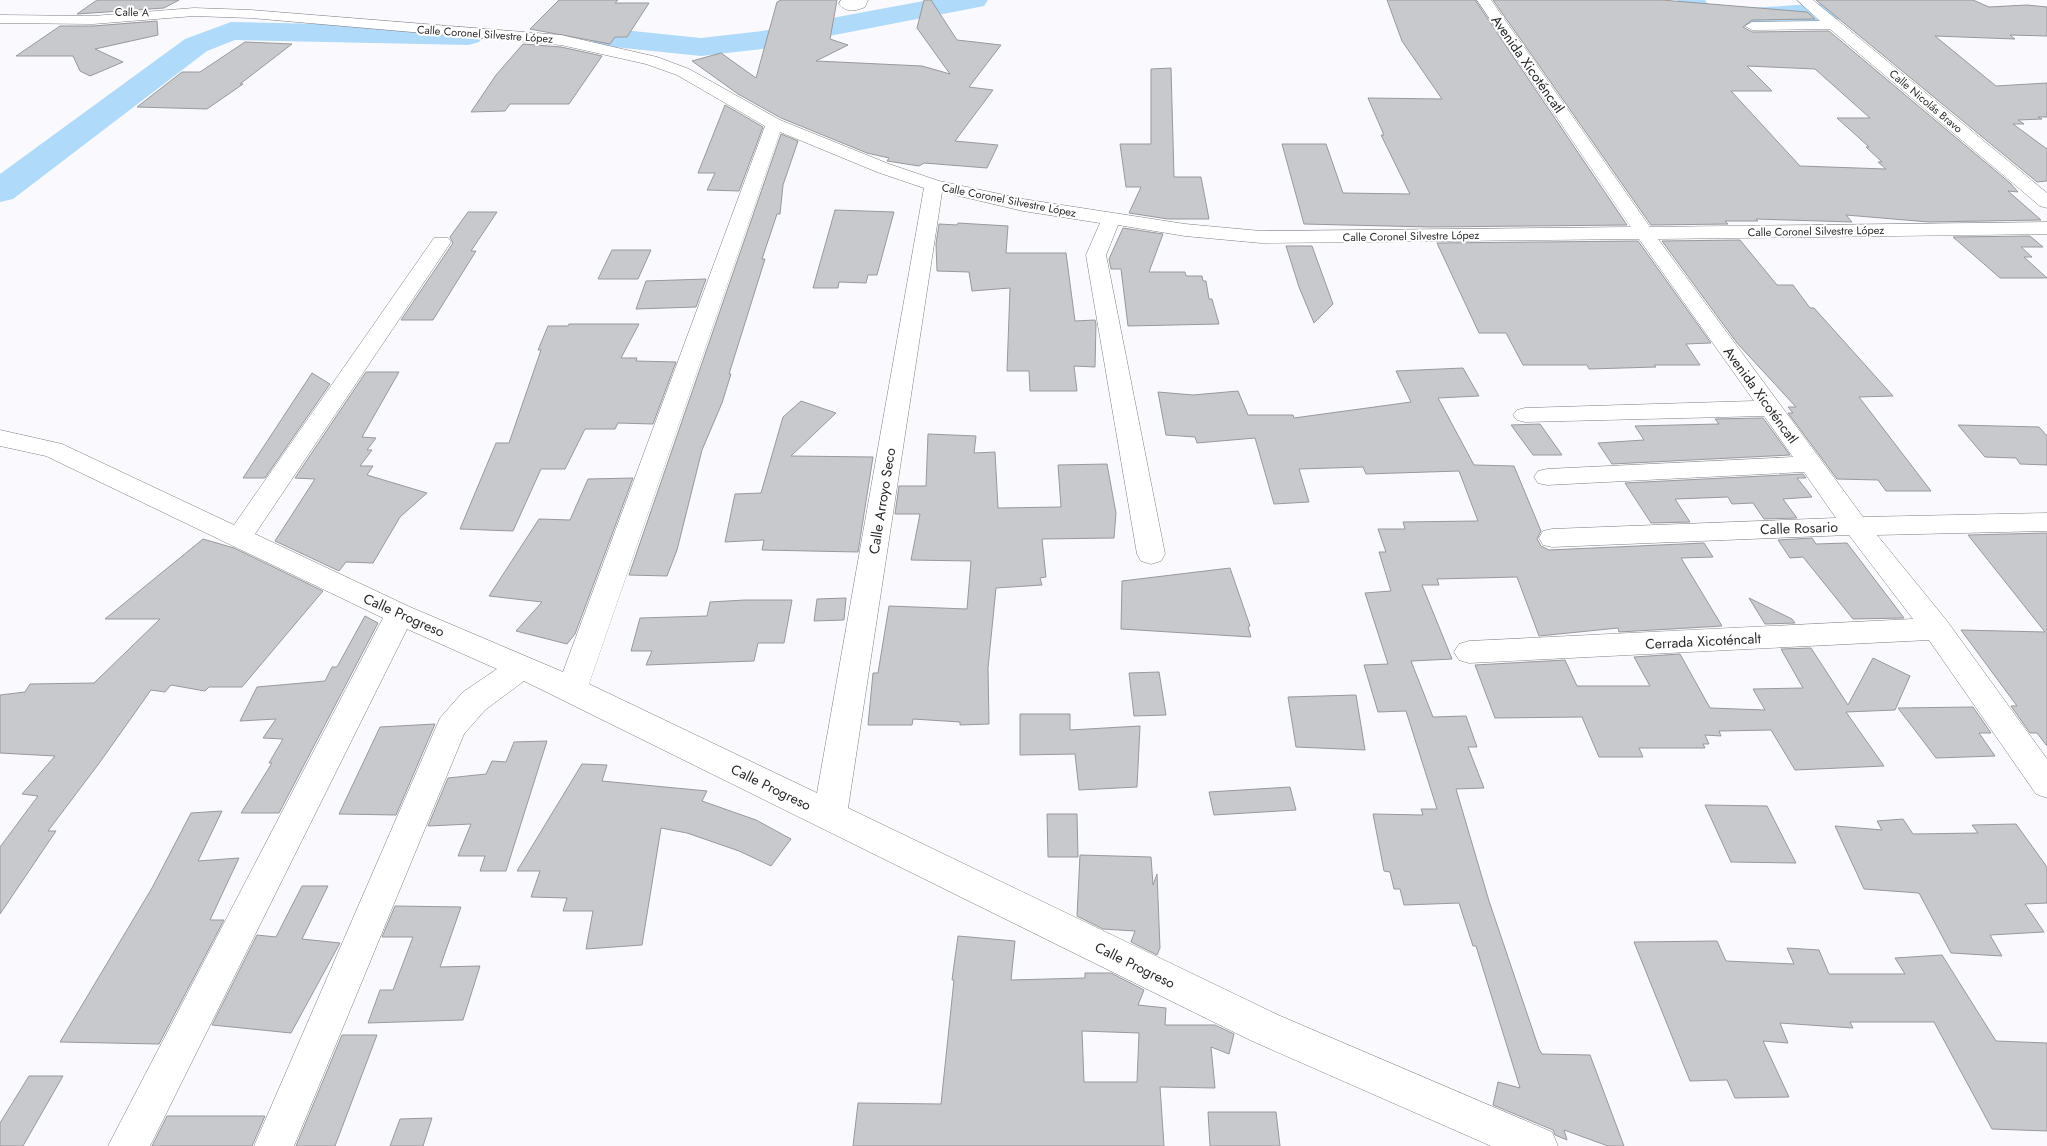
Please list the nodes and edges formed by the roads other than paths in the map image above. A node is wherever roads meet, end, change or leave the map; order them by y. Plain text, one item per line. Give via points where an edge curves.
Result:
1 (848, 0) edge
2 (861, 0) edge
3 (1484, 0) edge
4 (1808, 3) edge
5 (107, 5) dead end
6 (256, 5) edge
7 (191, 13) junction
8 (0, 19) edge
9 (1831, 22) junction
10 (1752, 26) dead end
11 (774, 124) junction
12 (934, 185) junction
13 (2047, 202) edge
14 (1111, 219) junction
15 (2047, 228) edge
16 (1645, 234) junction
17 (441, 242) dead end
18 (1771, 408) junction
19 (1525, 415) dead end
20 (0, 438) edge
21 (1811, 464) junction
22 (1547, 477) dead end
23 (2047, 522) edge
24 (1856, 526) junction
25 (1552, 538) dead end
26 (238, 539) junction
27 (1151, 554) dead end
28 (400, 614) junction
29 (1937, 629) junction
30 (1469, 652) dead end
31 (523, 666) junction
32 (572, 689) junction
33 (2047, 784) edge
34 (830, 816) junction
35 (128, 1146) edge
36 (274, 1146) edge
37 (1538, 1146) edge

1 - 2 street via 846,4 853,7
3 - 16 street, Avenida Xicoténcatl
4 - 9 street, Calle Nicolás Bravo
5 - 7 street, Calle A via 98,11
6 - 7 street, Calle Coronel Silvestre López
6 - 11 street, Calle Coronel Silvestre López via 561,40 652,60 675,69
7 - 8 street, Calle Coronel Silvestre López via 93,20
9 - 10 street
9 - 13 street, Calle Nicolás Bravo
11 - 12 street, Calle Coronel Silvestre López
11 - 32 street
12 - 14 street, Calle Coronel Silvestre López via 1023,205
12 - 34 street, Calle Arroyo Seco
14 - 16 street, Calle Coronel Silvestre López via 1261,237
14 - 27 street via 1096,255
15 - 16 street, Calle Coronel Silvestre López
16 - 18 street, Avenida Xicoténcatl
17 - 26 street
18 - 19 street
18 - 21 street, Avenida Xicoténcatl
20 - 26 street, Calle Progreso via 53,450
21 - 22 street
21 - 24 street, Avenida Xicoténcatl
23 - 24 street, Calle Rosario
24 - 25 street, Calle Rosario
24 - 29 street, Avenida Xicoténcatl
26 - 28 street, Calle Progreso
28 - 31 street, Calle Progreso
28 - 35 street
29 - 30 street, Cerrada Xicoténcalt
29 - 33 street, Avenida Xicoténcatl
31 - 32 street, Calle Progreso
31 - 36 street via 474,701 452,727
32 - 34 street, Calle Progreso
34 - 37 street, Calle Progreso via 1265,1028

